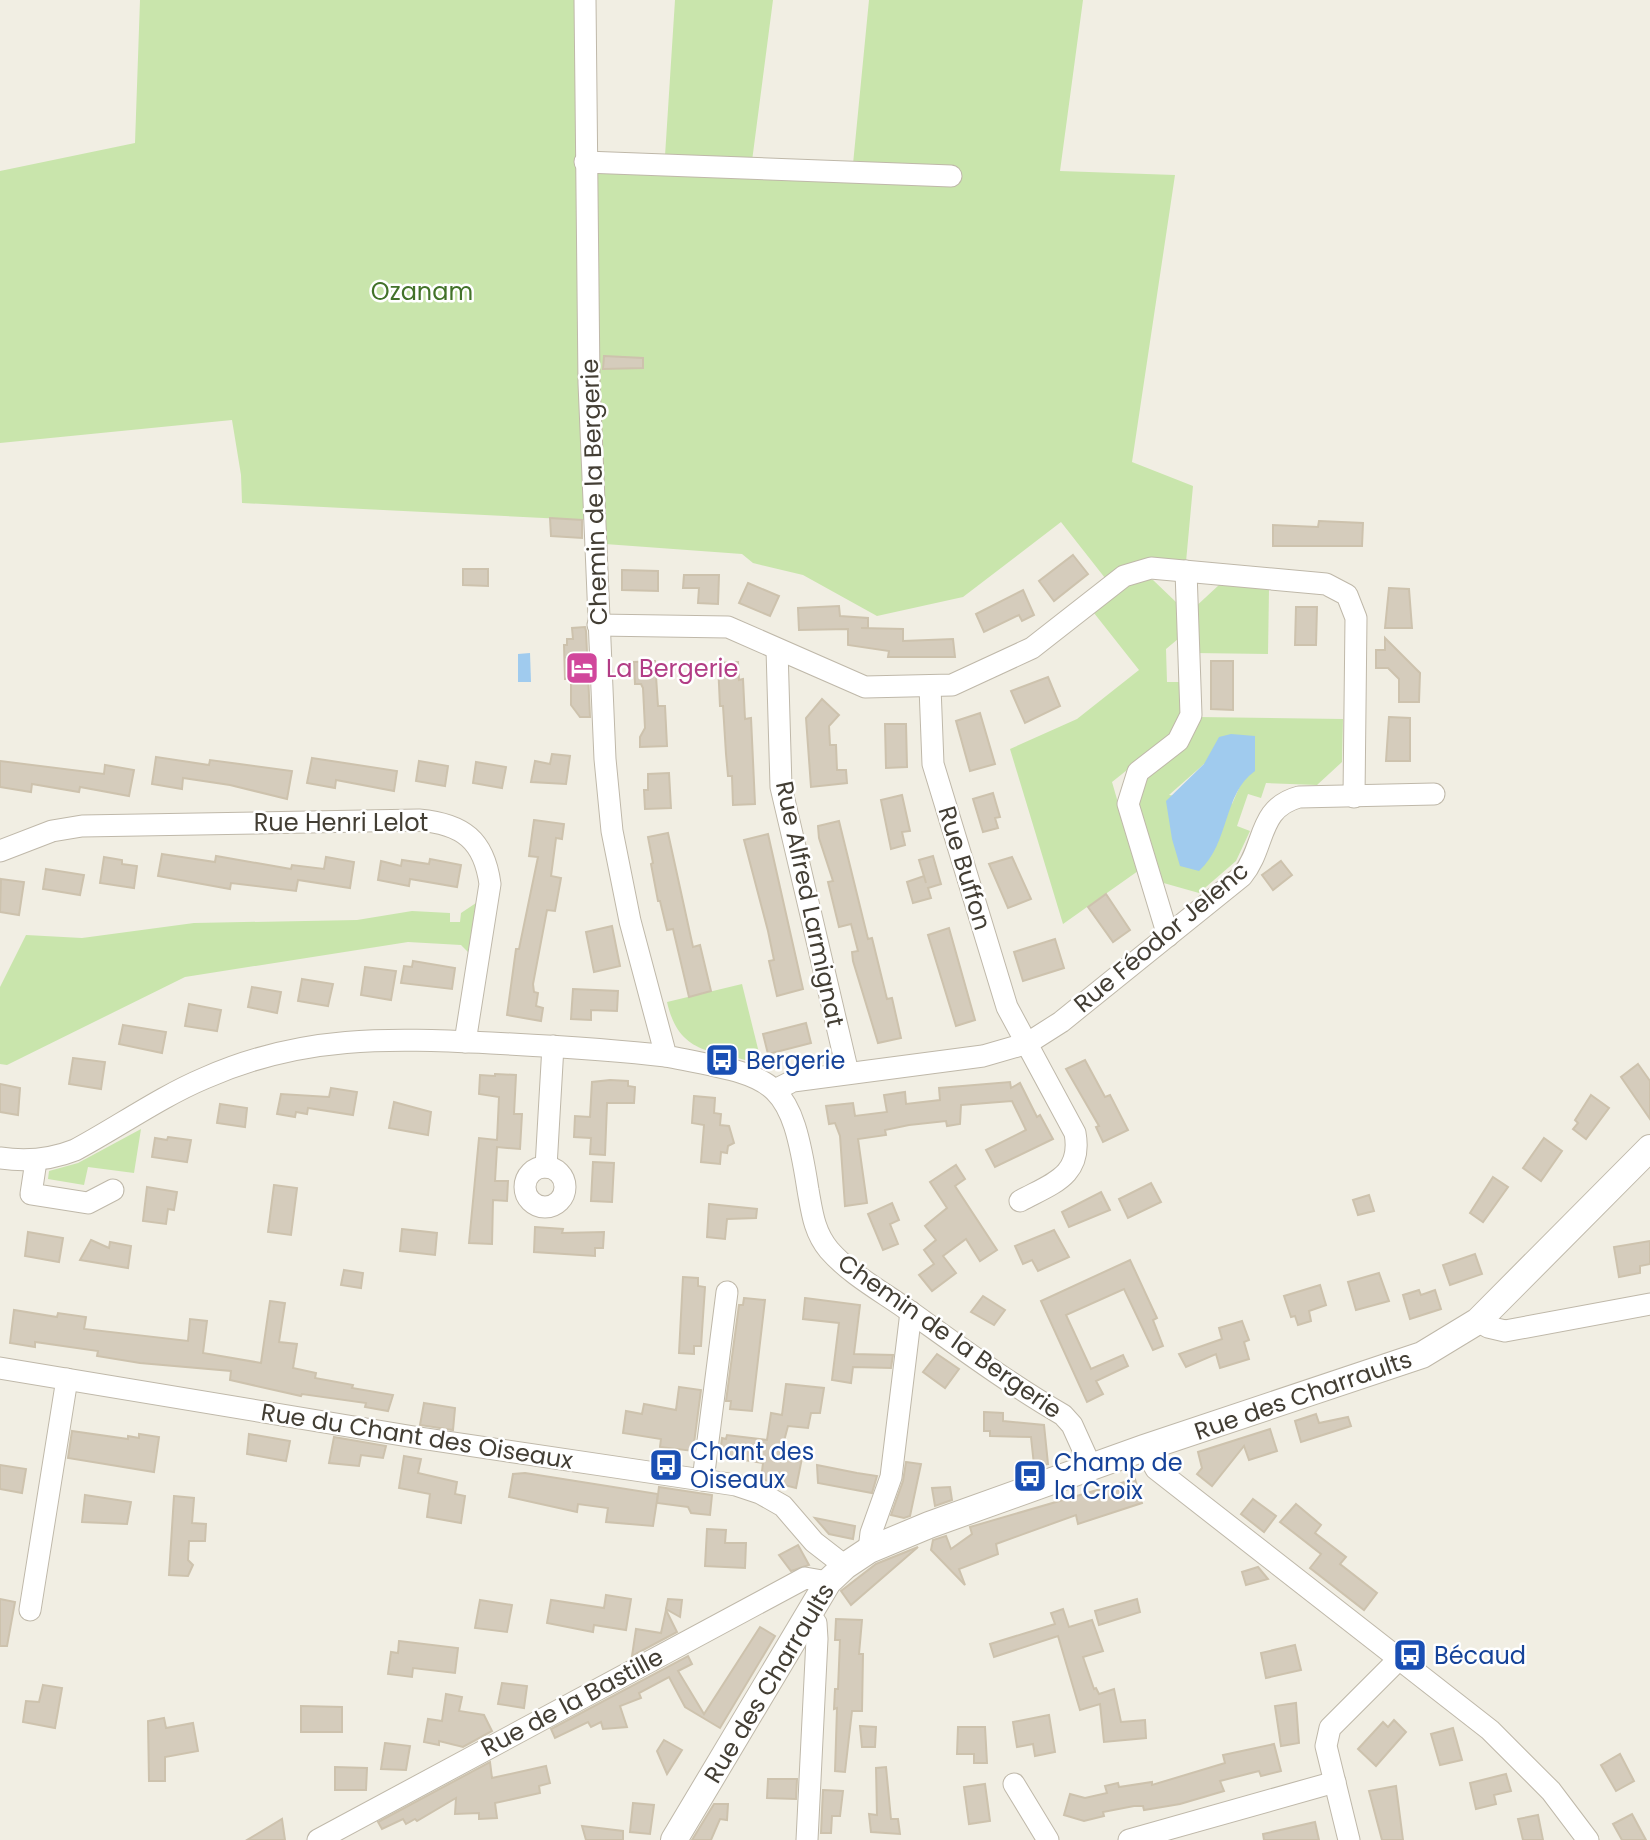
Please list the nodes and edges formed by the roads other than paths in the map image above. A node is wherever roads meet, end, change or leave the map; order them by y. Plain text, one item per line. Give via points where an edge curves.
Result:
1 (585, 0) edge
2 (586, 162) junction
3 (951, 176) dead end
4 (1186, 571) junction
5 (598, 625) junction
6 (777, 649) junction
7 (930, 687) junction
8 (1434, 794) dead end
9 (1354, 797) junction
10 (0, 851) edge
11 (1168, 936) junction
12 (465, 1042) junction
13 (1028, 1043) junction
14 (553, 1046) junction
15 (666, 1056) junction
16 (848, 1073) junction
17 (775, 1090) junction
18 (1650, 1148) edge
19 (0, 1158) edge
20 (36, 1161) junction
21 (546, 1167) dead end
22 (113, 1190) dead end
23 (1020, 1201) dead end
24 (727, 1292) dead end
25 (1650, 1304) edge
26 (911, 1312) junction
27 (1478, 1321) junction
28 (0, 1368) edge
29 (67, 1378) junction
30 (1144, 1448) junction
31 (1091, 1467) junction
32 (704, 1480) junction
33 (814, 1542) junction
34 (869, 1550) junction
35 (830, 1575) junction
36 (30, 1611) dead end
37 (809, 1615) junction
38 (1399, 1659) junction
39 (1335, 1782) junction
40 (1014, 1784) dead end
41 (318, 1840) edge
42 (674, 1840) edge
43 (807, 1840) edge
44 (1048, 1840) edge
45 (1129, 1840) edge
46 (1349, 1840) edge
47 (1588, 1840) edge

1 - 2 street, Chemin de la Bergerie
2 - 3 street
2 - 5 street, Chemin de la Bergerie
4 - 7 street via 1151,568 1124,576 1032,648 952,685
4 - 9 street via 1326,584 1347,595 1356,618
4 - 11 street via 1191,715 1178,741 1138,772 1128,804
5 - 6 street via 728,627
5 - 15 street, Chemin de la Bergerie via 612,831 630,921
6 - 7 street via 865,687
6 - 16 street, Rue Alfred Larmignat via 781,787
7 - 13 street, Rue Buffon via 933,765 1007,1007
8 - 9 street, Rue Féodor Jelenc
9 - 11 street, Rue Féodor Jelenc via 1299,797 1275,807 1249,867
10 - 12 street, Rue Henri Lelot via 52,831 82,826 419,820 460,829 477,844 490,884
11 - 13 street, Rue Féodor Jelenc
12 - 14 street
12 - 20 street via 356,1039 283,1051 203,1078 75,1150
13 - 16 street, Rue Féodor Jelenc via 983,1056
13 - 23 street via 1075,1133 1078,1148 1068,1173
14 - 15 street
14 - 21 street
15 - 17 street, Chemin de la Bergerie via 732,1069
16 - 17 street, Rue Féodor Jelenc via 793,1081
17 - 26 street, Chemin de la Bergerie via 792,1111 800,1134 818,1235 840,1262
18 - 27 street, Rue des Charraults
19 - 20 street
20 - 22 street via 31,1194 89,1203
24 - 32 street
25 - 27 street via 1505,1331
26 - 31 street, Chemin de la Bergerie via 1063,1415
26 - 34 street via 891,1477
27 - 30 street, Rue des Charraults via 1392,1367
28 - 29 street, Rue du Chant des Oiseaux
29 - 32 street, Rue du Chant des Oiseaux
29 - 36 street
30 - 31 street, Rue des Charraults
30 - 38 street via 1156,1469
31 - 34 street, Rue des Charraults
32 - 33 street, Rue du Chant des Oiseaux via 760,1493 783,1506
33 - 35 street, Rue du Chant des Oiseaux
33 - 35 street
34 - 35 street, Rue des Charraults
35 - 37 street, Rue des Charraults
35 - 41 street, Rue de la Bastille via 805,1578
37 - 42 street, Rue des Charraults
37 - 43 street via 816,1623 817,1639
38 - 39 street via 1330,1728 1326,1746
38 - 47 street via 1524,1760
39 - 45 street
39 - 46 street
40 - 44 street

